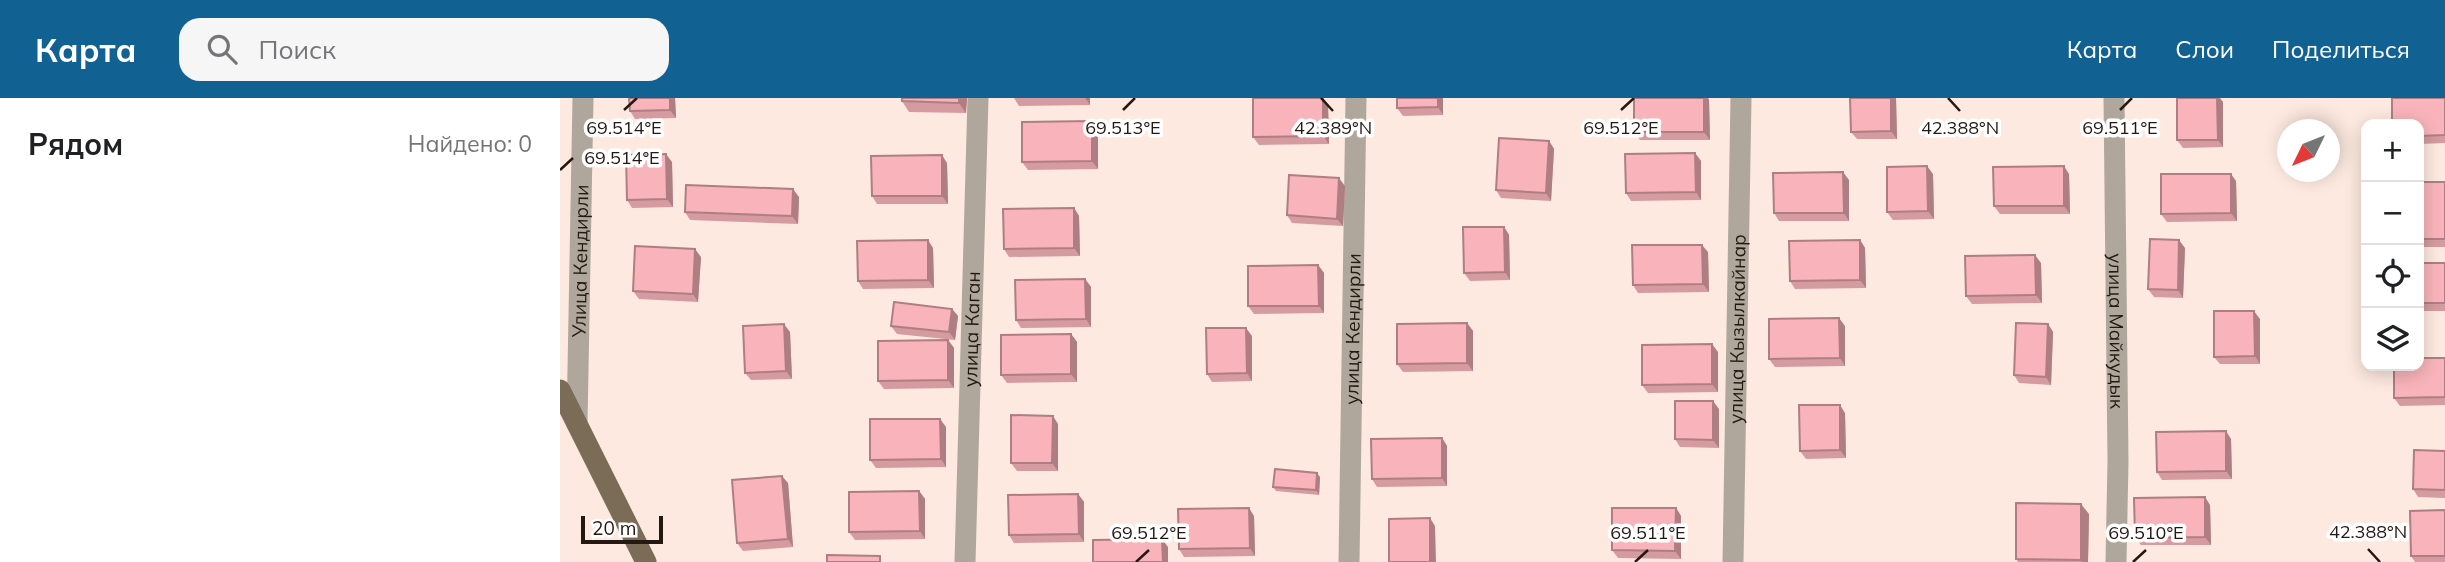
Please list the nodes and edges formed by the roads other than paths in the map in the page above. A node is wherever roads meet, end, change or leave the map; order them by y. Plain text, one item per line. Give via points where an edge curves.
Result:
1 (583, 98) edge
2 (978, 98) edge
3 (1356, 98) edge
4 (1741, 98) edge
5 (2114, 98) edge
6 (560, 390) edge
7 (578, 424) junction
8 (646, 562) edge
9 (965, 562) edge
10 (1349, 562) edge
11 (1733, 562) edge
12 (2116, 562) edge

1 - 7 street, Улица Кендирли
2 - 9 street, улица Каган
3 - 10 street, улица Кендирли
4 - 11 street, улица Кызылкайнар
5 - 12 street, улица Майкудык
6 - 7 main road
7 - 8 main road

